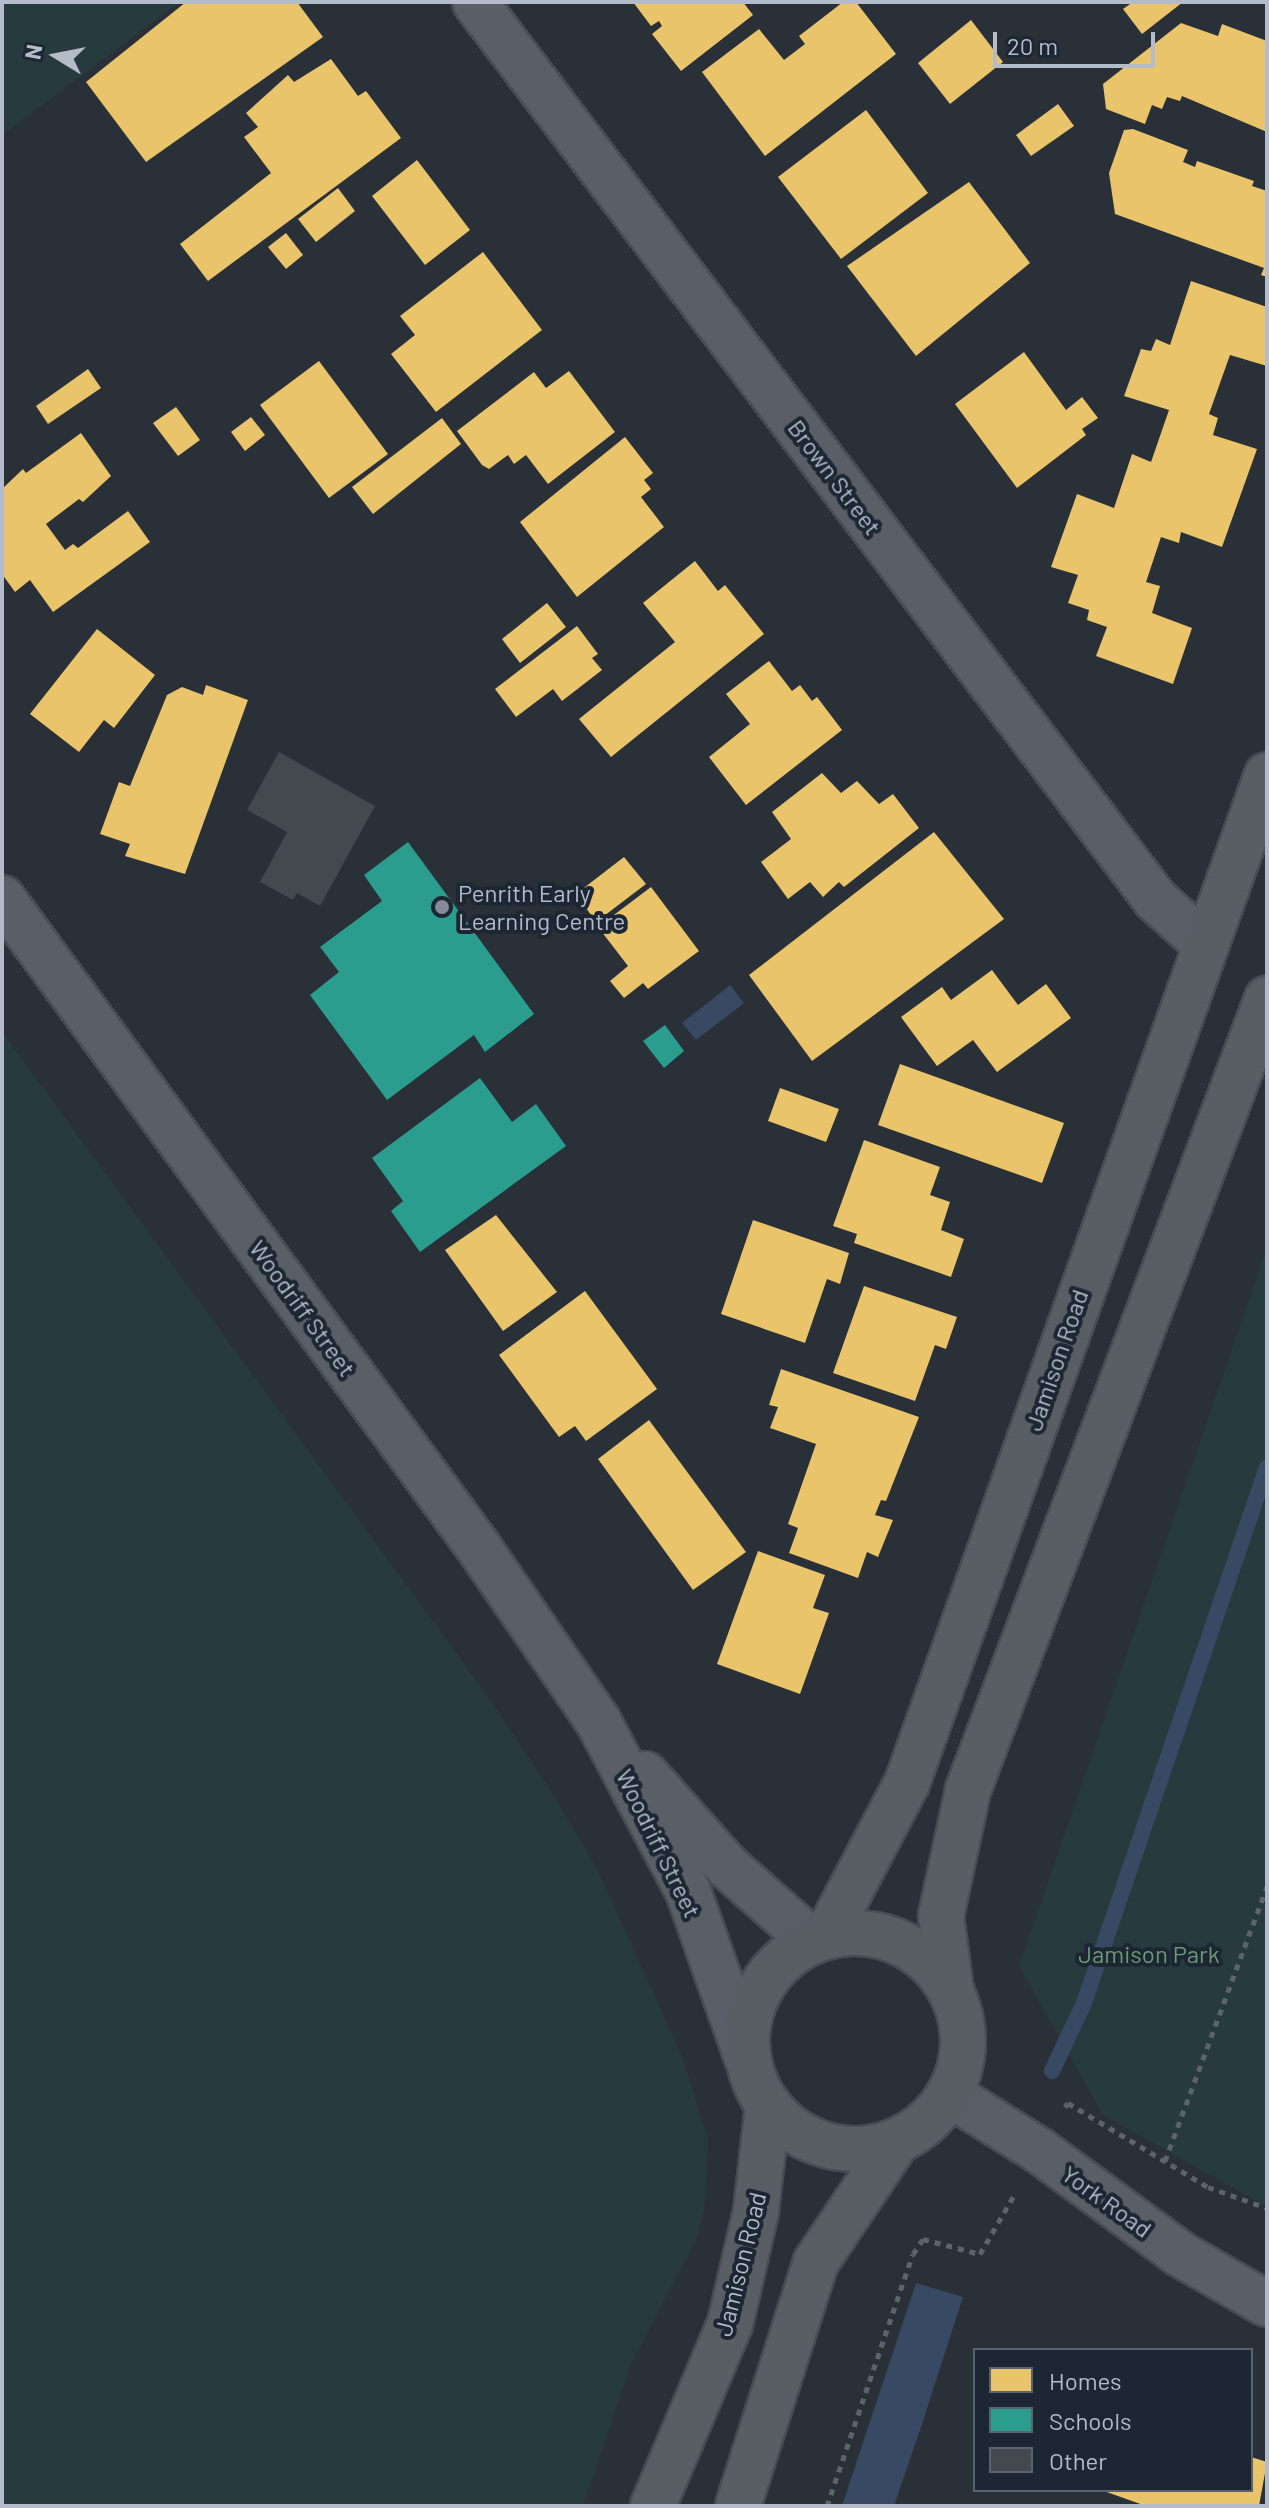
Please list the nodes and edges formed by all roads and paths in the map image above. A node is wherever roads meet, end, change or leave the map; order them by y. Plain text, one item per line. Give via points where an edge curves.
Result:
1 (475, 2) edge
2 (1267, 775) edge
3 (2, 898) edge
4 (1205, 944) junction
5 (1267, 999) edge
6 (598, 1721) junction
7 (1267, 1886) edge
8 (819, 1939) junction
9 (951, 1991) junction
10 (747, 2058) junction
11 (949, 2094) junction
12 (1068, 2103) dead end
13 (768, 2105) junction
14 (897, 2141) junction
15 (1165, 2161) junction
16 (1267, 2208) edge
17 (980, 2254) dead end
18 (1267, 2304) edge
19 (653, 2506) edge
20 (738, 2506) edge
21 (827, 2506) edge

1 - 4 street, Brown Street via 1155,899
2 - 4 main road, Jamison Road
3 - 6 street, Woodriff Street via 477,1545
4 - 8 main road, Jamison Road via 907,1783
5 - 9 main road via 968,1790 941,1916
6 - 8 street, Woodriff Street via 727,1866
6 - 10 street, Woodriff Street via 688,1891
7 - 15 path
8 - 9 main road via 871,1934 901,1942 930,1962
8 - 10 main road via 786,1956 761,1985 748,2020
9 - 11 main road via 962,2025 962,2060
10 - 13 main road
11 - 14 main road via 936,2113
11 - 18 street, York Road via 1040,2151 1180,2254
12 - 15 path
13 - 14 main road via 782,2123 814,2143 851,2150
13 - 19 main road, Jamison Road via 756,2211 730,2324
14 - 20 main road via 816,2262
15 - 16 path via 1208,2187
17 - 21 path via 923,2239 913,2254

